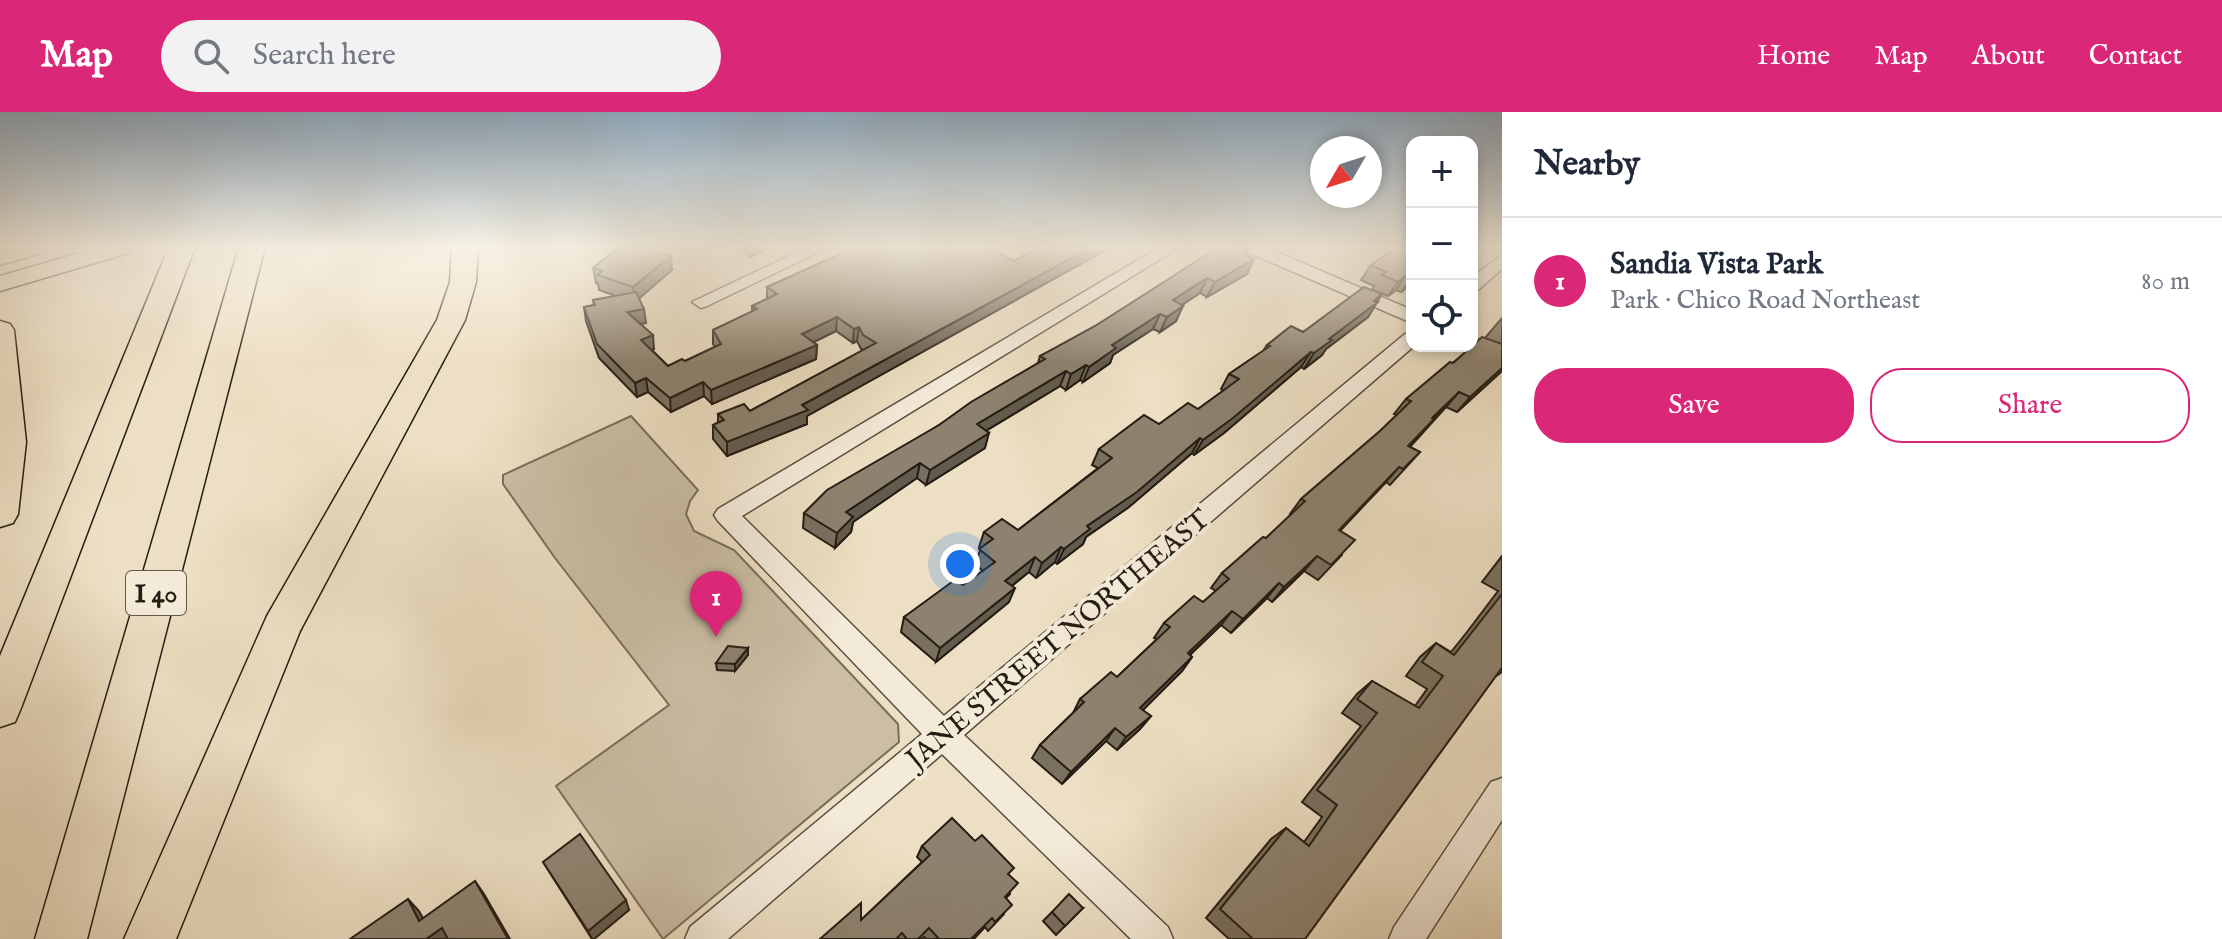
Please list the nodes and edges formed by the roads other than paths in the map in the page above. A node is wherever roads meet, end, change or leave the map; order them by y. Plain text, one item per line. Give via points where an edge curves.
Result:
1 (167, 286) edge
2 (241, 286) edge
3 (451, 286) edge
4 (461, 286) edge
5 (470, 286) edge
6 (737, 286) edge
7 (1108, 286) edge
8 (1340, 286) edge
9 (460, 294) junction
10 (701, 302) dead end
11 (1406, 314) edge
12 (0, 330) edge
13 (1406, 343) edge
14 (1478, 346) edge
15 (1502, 357) edge
16 (0, 514) edge
17 (0, 708) edge
18 (942, 734) junction
19 (1502, 793) edge
20 (61, 939) edge
21 (150, 939) edge
22 (702, 939) edge
23 (1156, 939) edge
24 (1406, 939) edge

1 - 17 highway
2 - 20 highway, I 40
3 - 9 highway
4 - 9 highway
5 - 9 highway
6 - 10 street
7 - 18 street via 726,515
8 - 11 street
9 - 21 highway via 446,331 281,628
12 - 16 highway via 10,442
13 - 18 street, JANE STREET NORTHEAST
14 - 15 street
18 - 22 street, JANE STREET NORTHEAST
18 - 23 street
19 - 24 street

